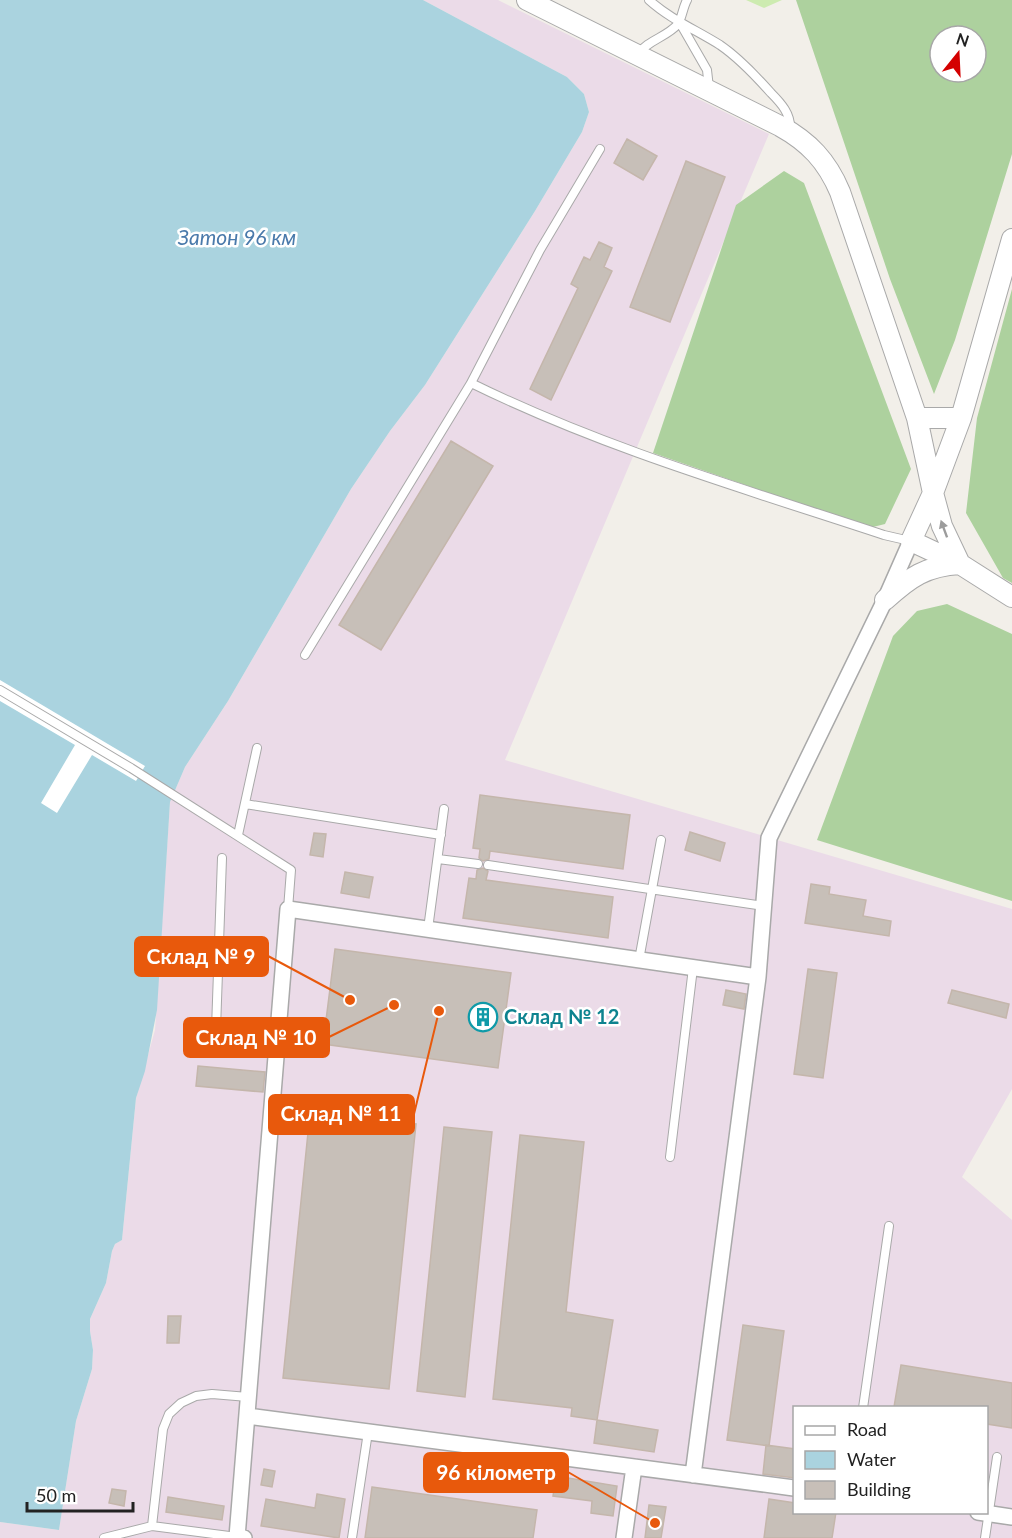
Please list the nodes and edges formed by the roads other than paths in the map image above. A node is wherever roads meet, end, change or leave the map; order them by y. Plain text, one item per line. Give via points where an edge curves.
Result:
1 (527, 0) edge
2 (649, 0) edge
3 (687, 0) edge
4 (679, 22) junction
5 (637, 55) junction
6 (709, 91) junction
7 (790, 131) junction
8 (600, 149) dead end
9 (1012, 239) edge
10 (471, 383) junction
11 (917, 418) junction
12 (961, 418) junction
13 (933, 493) junction
14 (911, 541) junction
15 (960, 564) junction
16 (1012, 597) edge
17 (885, 600) junction
18 (305, 655) dead end
19 (0, 690) edge
20 (257, 748) dead end
21 (244, 804) junction
22 (444, 809) dead end
23 (238, 835) junction
24 (441, 836) junction
25 (661, 840) dead end
26 (222, 858) dead end
27 (438, 859) junction
28 (478, 864) dead end
29 (488, 865) dead end
30 (652, 891) junction
31 (764, 906) junction
32 (288, 909) junction
33 (428, 929) junction
34 (639, 960) junction
35 (693, 968) junction
36 (758, 977) junction
37 (278, 1030) junction
38 (670, 1157) dead end
39 (889, 1226) dead end
40 (248, 1397) junction
41 (863, 1406) edge
42 (247, 1416) junction
43 (368, 1432) junction
44 (998, 1457) dead end
45 (634, 1467) junction
46 (693, 1475) junction
47 (793, 1488) edge
48 (988, 1497) edge
49 (984, 1514) edge
50 (988, 1514) edge
51 (1012, 1517) edge
52 (153, 1526) junction
53 (240, 1537) edge
54 (104, 1538) edge
55 (352, 1538) edge
56 (624, 1538) edge
57 (986, 1538) edge

1 - 5 street
2 - 4 lane
3 - 4 lane
4 - 5 lane
4 - 6 lane via 707,70
4 - 7 lane via 719,45 757,77 782,105
5 - 6 street
6 - 7 street
7 - 11 street via 818,153 836,183
8 - 10 lane via 540,250
9 - 12 street
10 - 14 lane via 635,453
10 - 18 lane
11 - 12 street
11 - 13 street
12 - 13 street
13 - 14 street
15 -> 13 street via 942,526
14 - 15 street
14 - 17 street
15 - 16 street
15 - 17 street via 921,571
17 - 31 street via 769,838
19 - 23 lane
20 - 21 lane
21 - 23 lane
21 - 24 lane
22 - 24 lane
23 - 32 lane via 291,870
24 - 27 lane
25 - 30 lane
26 - 37 lane via 216,1029
27 - 28 lane
27 - 33 lane
29 - 30 lane
30 - 31 lane
30 - 34 lane
31 - 36 street
32 - 33 street
32 - 37 street
33 - 34 street
34 - 35 street
35 - 36 street
35 - 38 lane
36 - 46 street
37 - 40 street
39 - 41 lane
40 - 42 street
40 - 52 lane via 196,1396 170,1414 163,1429
42 - 43 street
42 - 53 street
43 - 45 street
43 - 55 lane
44 - 48 lane
45 - 46 street
45 - 56 street
46 - 47 street
49 - 57 lane
50 - 51 street
52 - 53 lane
52 - 54 lane

